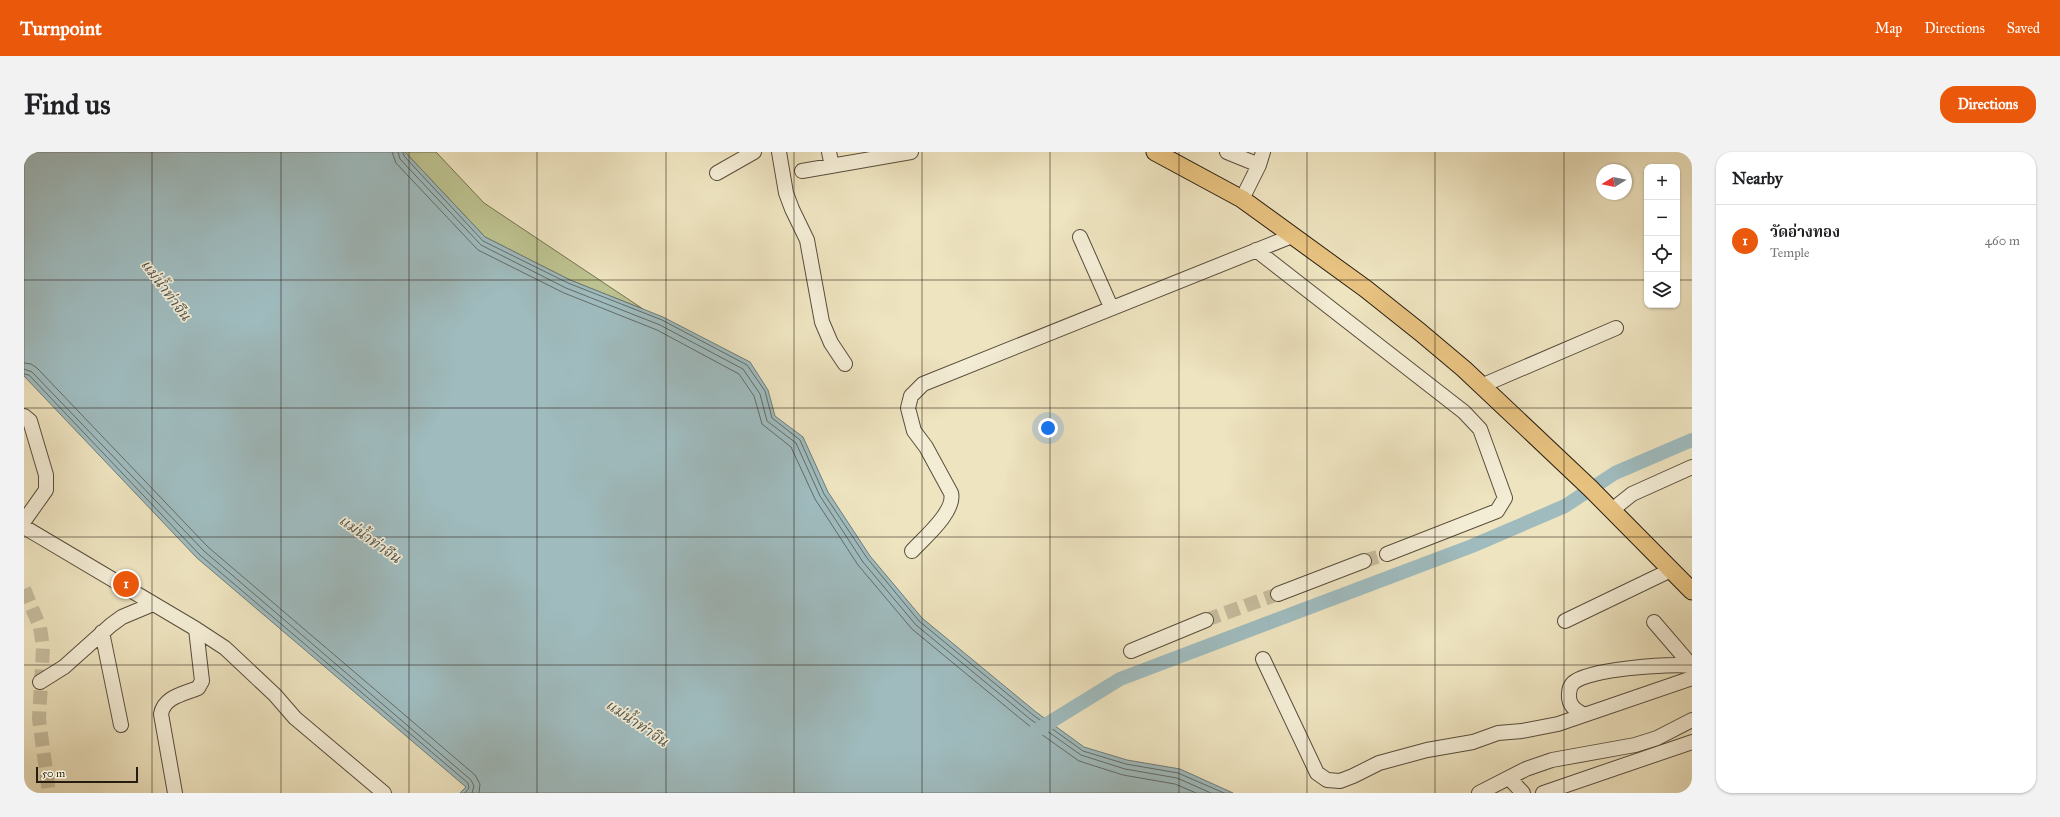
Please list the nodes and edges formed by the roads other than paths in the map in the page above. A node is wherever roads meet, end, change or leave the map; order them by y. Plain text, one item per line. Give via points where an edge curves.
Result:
1 (754, 152) edge
2 (779, 152) edge
3 (910, 152) edge
4 (1227, 152) edge
5 (1159, 153) edge
6 (868, 156) edge
7 (1261, 158) edge
8 (830, 159) edge
9 (802, 171) dead end
10 (717, 172) dead end
11 (1242, 199) junction
12 (1292, 236) junction
13 (1080, 237) dead end
14 (1256, 250) junction
15 (1111, 307) junction
16 (1616, 328) dead end
17 (845, 364) dead end
18 (1481, 386) junction
19 (24, 416) edge
20 (1692, 467) edge
21 (1612, 510) junction
22 (24, 521) edge
23 (24, 527) edge
24 (912, 551) dead end
25 (1387, 554) tunnel mouth
26 (1364, 561) tunnel mouth
27 (1671, 570) junction
28 (1692, 591) edge
29 (1278, 594) tunnel mouth
30 (153, 604) junction
31 (1206, 620) tunnel mouth
32 (1565, 621) dead end
33 (1654, 622) dead end
34 (196, 629) junction
35 (102, 632) junction
36 (1131, 651) dead end
37 (1263, 659) dead end
38 (1692, 669) edge
39 (40, 682) dead end
40 (1584, 715) junction
41 (1692, 720) edge
42 (121, 725) dead end
43 (1692, 742) edge
44 (1509, 778) junction
45 (174, 793) edge
46 (384, 793) edge
47 (1479, 793) edge
48 (1523, 793) edge
49 (1543, 793) edge

1 - 10 street
2 - 17 street via 786,193 807,240 822,322 831,343
3 - 6 street
4 - 7 street
5 - 11 main road
6 - 8 street
7 - 11 street
8 - 9 street
11 - 12 main road
12 - 14 street
12 - 18 main road via 1420,332
13 - 15 street
14 - 15 street
14 - 25 street via 1464,412 1480,429 1505,498 1497,511
15 - 24 street via 923,384 911,396 908,408 914,431 926,447 953,500 949,510
16 - 18 street
18 - 21 main road
19 - 22 street via 30,421 46,475 46,490
20 - 21 street via 1632,494
21 - 27 main road
23 - 30 street
26 - 29 street
27 - 28 main road
27 - 32 street
30 - 34 street
30 - 35 street via 122,617
31 - 36 street
33 - 38 street
34 - 45 street via 202,681 198,688 171,698 163,706 161,714
34 - 46 street via 224,648 275,695 295,718
35 - 39 street via 64,667
35 - 42 street
37 - 40 street via 1309,760 1317,773 1327,780 1340,780 1379,763 1427,750 1473,742 1498,733 1558,724
38 - 40 street
38 - 40 street via 1642,665 1588,676 1574,682 1569,688 1568,698 1572,707
41 - 44 street via 1657,738 1612,750 1587,752 1552,760
43 - 49 street
44 - 47 street
44 - 48 street

